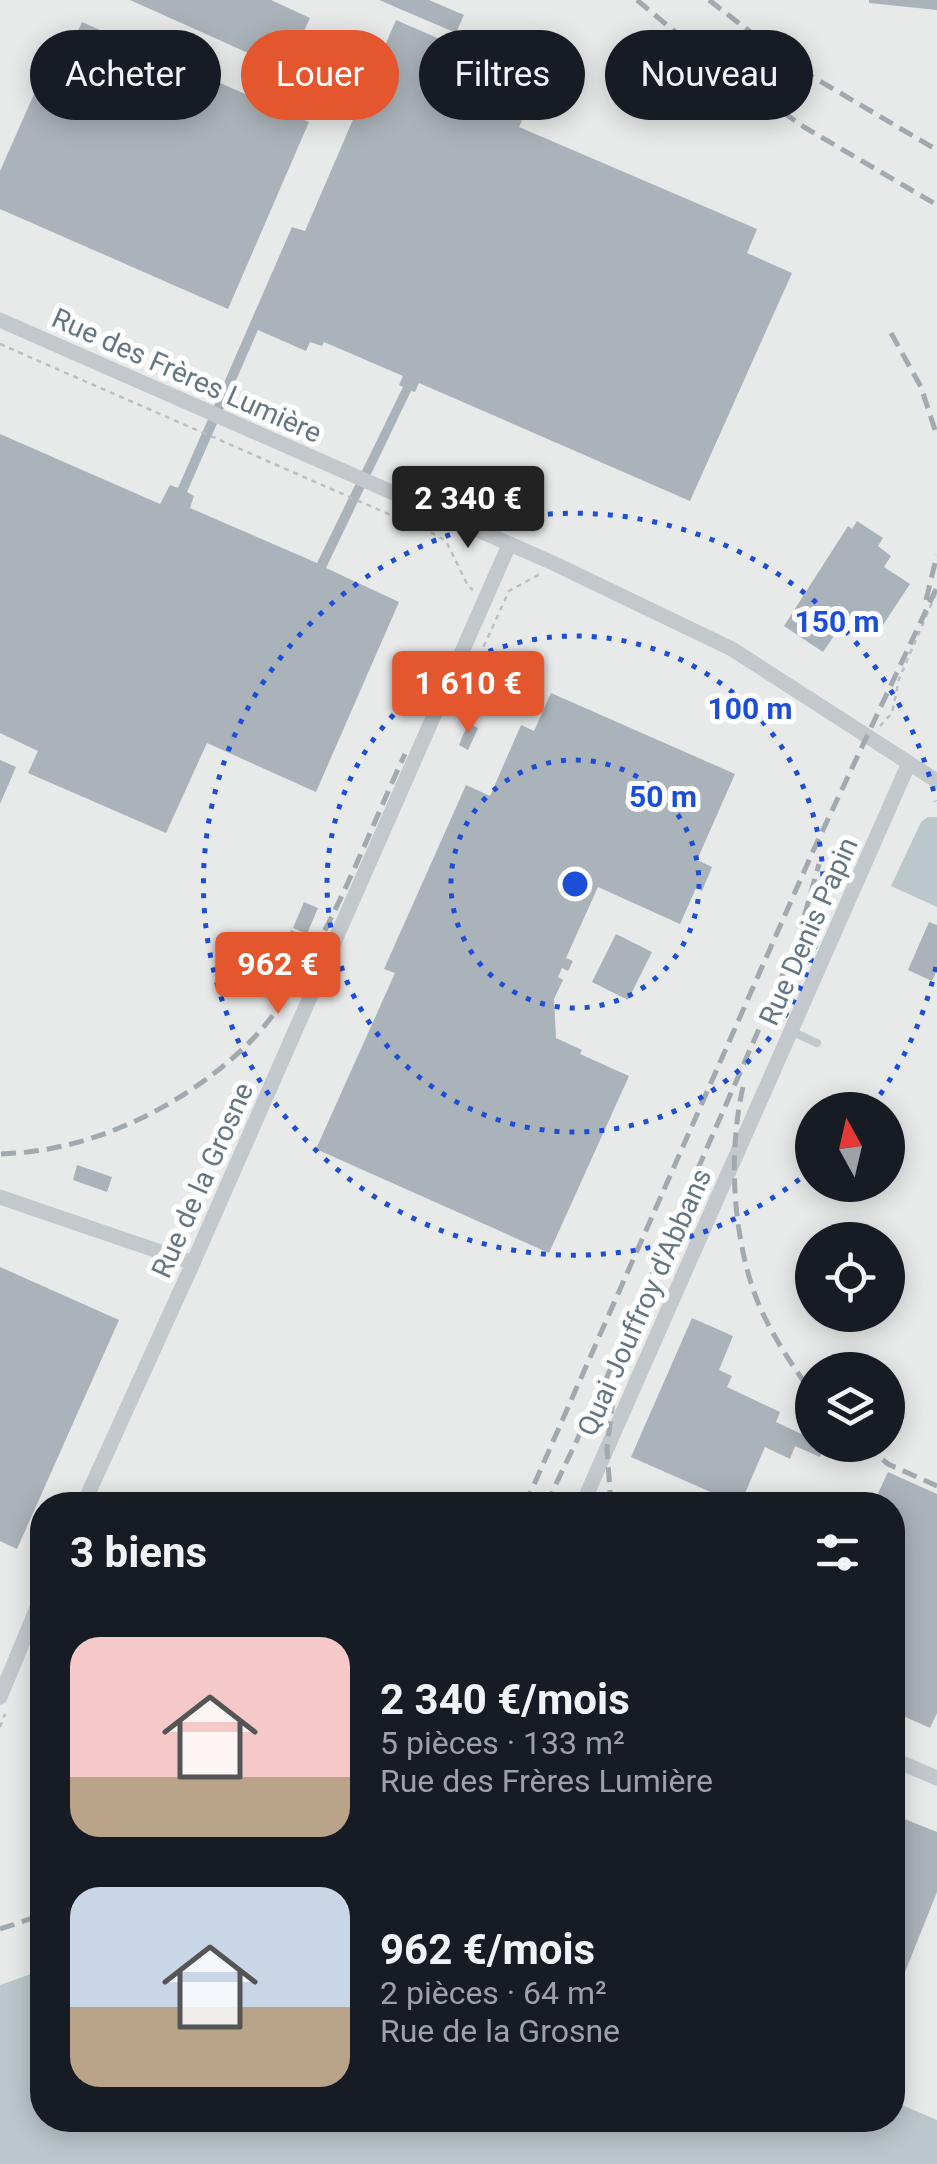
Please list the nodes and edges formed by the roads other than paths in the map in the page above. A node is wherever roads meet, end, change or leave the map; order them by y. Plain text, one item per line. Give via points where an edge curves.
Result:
1 (0, 320) edge
2 (510, 545) junction
3 (910, 763) junction
4 (937, 780) edge
5 (791, 1031) junction
6 (817, 1044) dead end
7 (752, 1119) joint
8 (0, 1196) edge
9 (193, 1263) junction
10 (89, 1492) edge
11 (588, 1492) edge
12 (30, 1625) edge
13 (0, 1697) edge
14 (905, 1764) edge
15 (937, 1778) edge

1 - 2 street, Rue des Frères Lumière
2 - 3 street, Rue des Frères Lumière via 732,649
2 - 9 street, Rue de la Grosne
3 - 4 street, Rue des Frères Lumière
3 - 5 street, Rue Denis Papin
5 - 6 lane
5 - 7 street, Rue Denis Papin
7 - 11 street, Quai Jouffroy d'Abbans
8 - 9 street
9 - 10 street, Rue de la Grosne
12 - 13 street
14 - 15 street

